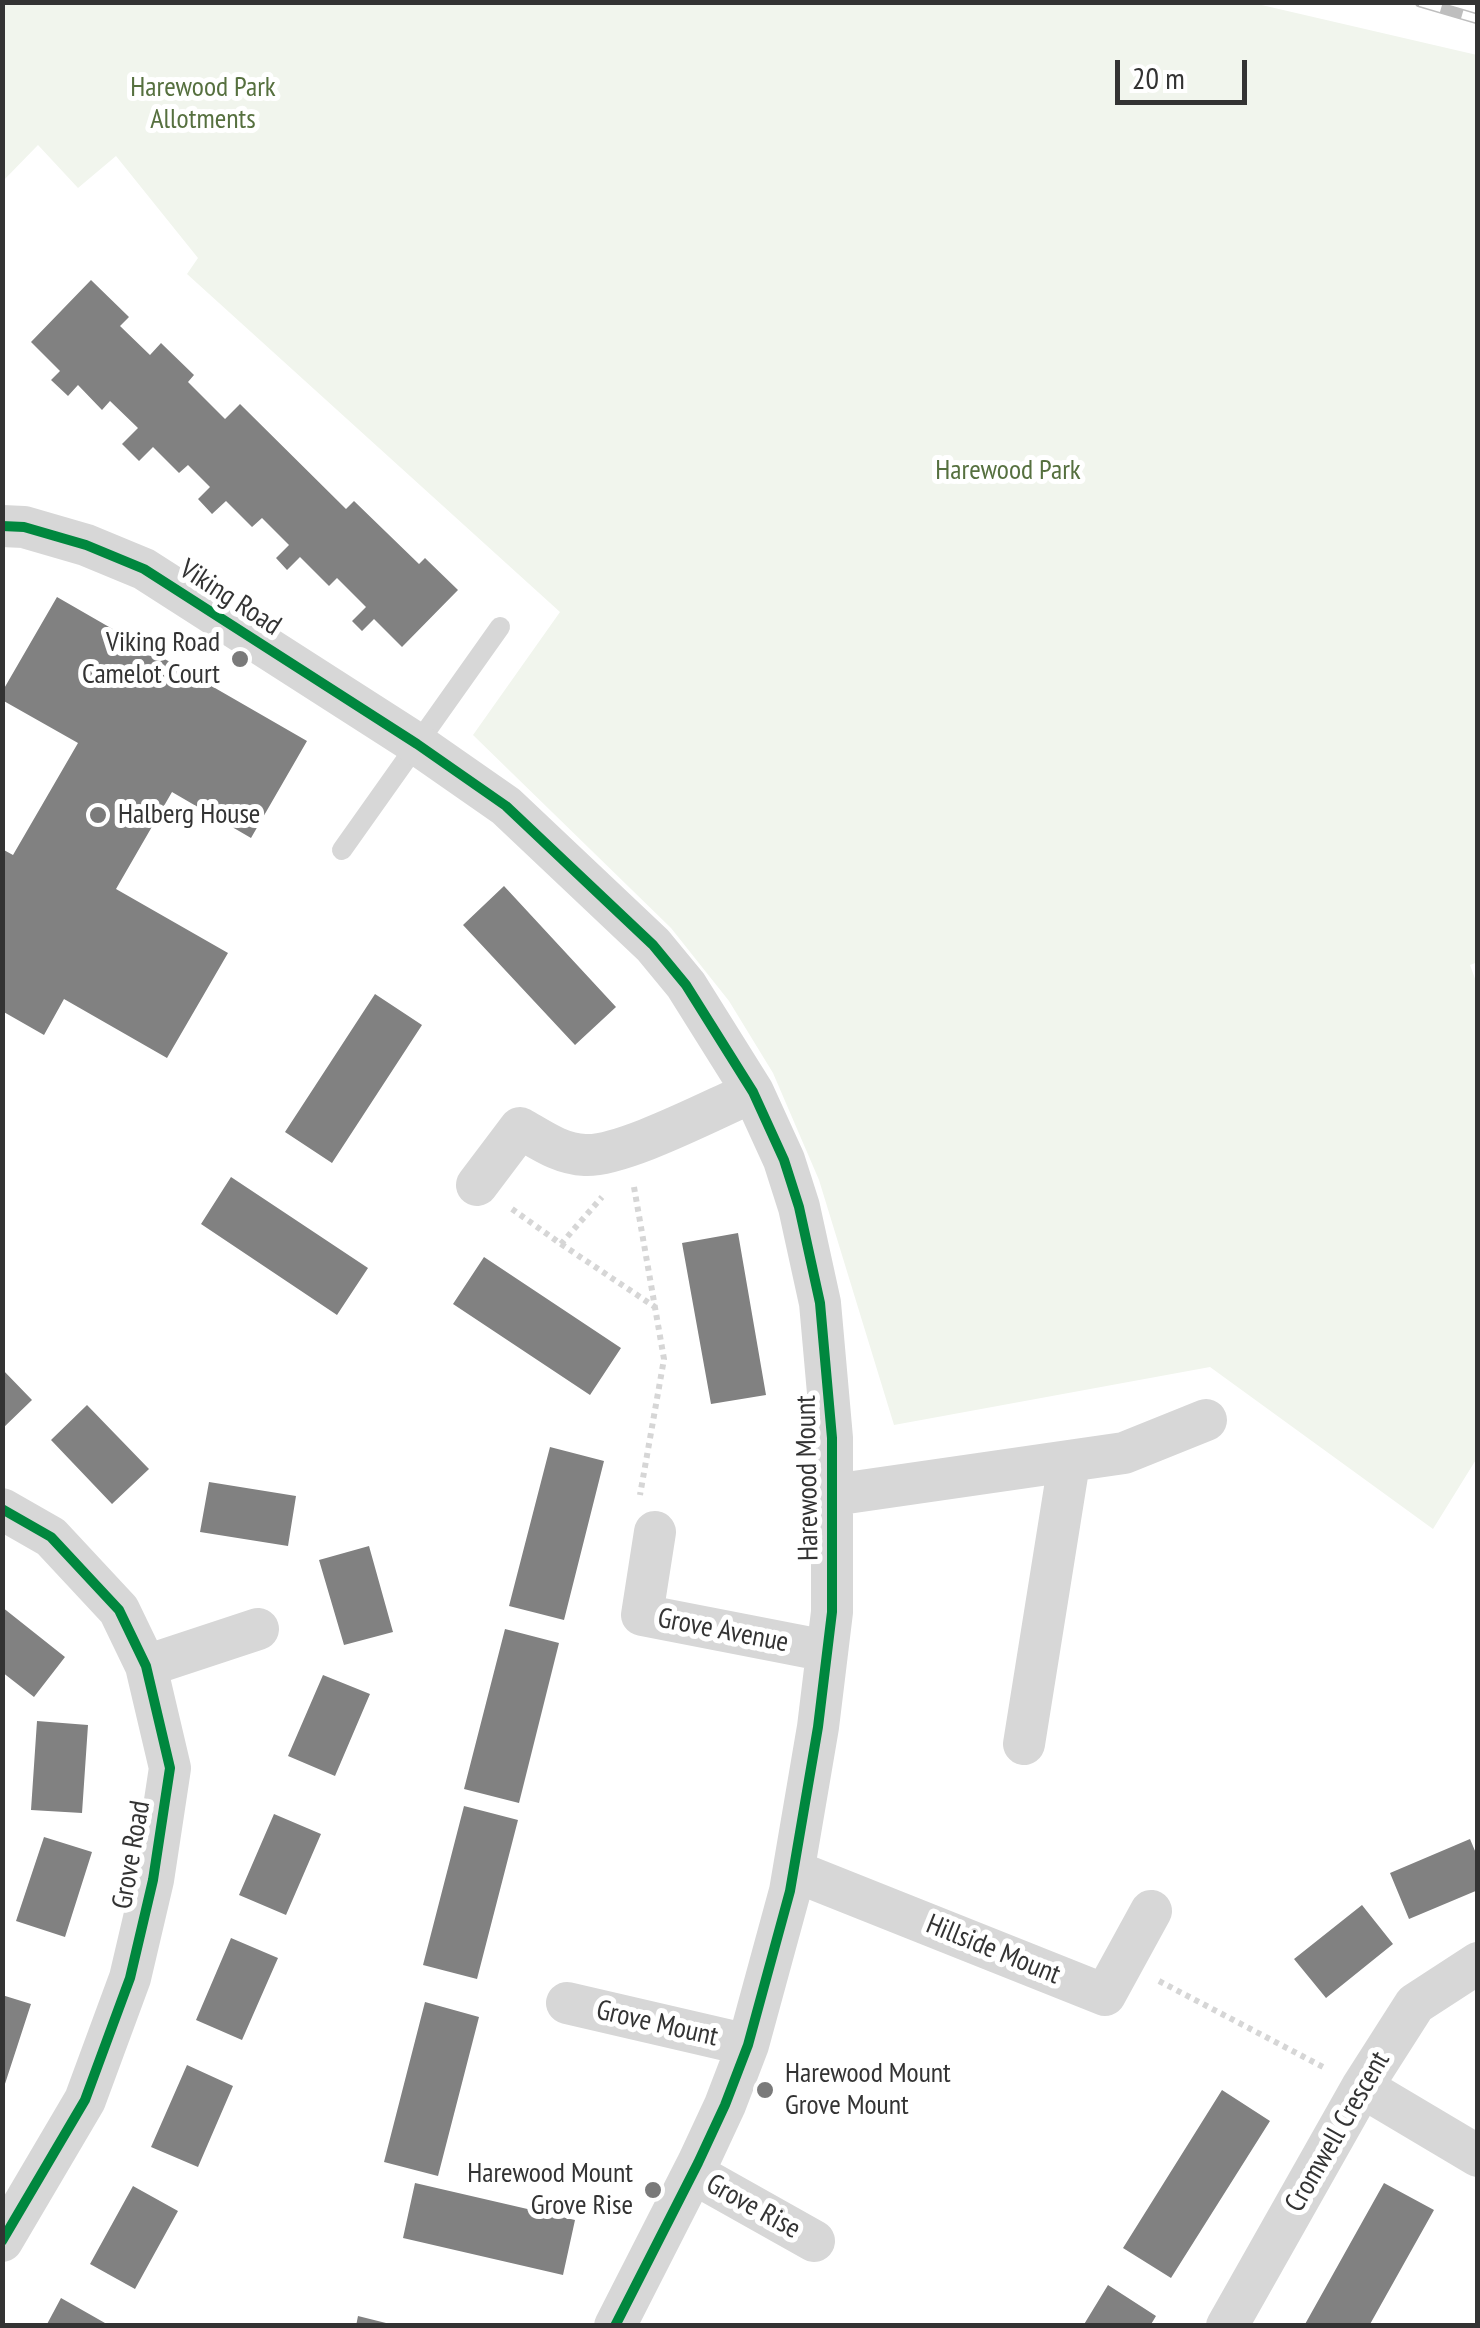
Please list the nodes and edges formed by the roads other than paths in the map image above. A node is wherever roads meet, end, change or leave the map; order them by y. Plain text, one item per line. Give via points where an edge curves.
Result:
1 (2, 526) edge
2 (500, 627) dead end
3 (417, 744) junction
4 (342, 850) dead end
5 (754, 1092) junction
6 (478, 1185) road end
7 (1206, 1420) dead end
8 (1069, 1463) junction
9 (832, 1495) junction
10 (2, 1509) edge
11 (655, 1532) road end
12 (258, 1629) dead end
13 (828, 1652) junction
14 (146, 1666) junction
15 (1024, 1744) dead end
16 (794, 1871) junction
17 (1151, 1911) dead end
18 (1478, 1964) edge
19 (567, 2004) dead end
20 (748, 2045) junction
21 (1362, 2087) junction
22 (1478, 2156) edge
23 (692, 2173) junction
24 (2, 2241) edge
25 (814, 2241) dead end
26 (615, 2326) edge
27 (1227, 2326) edge

1 - 3 street, Viking Road via 24,527 144,569
2 - 3 lane
3 - 4 lane
3 - 5 street, Harewood Mount via 506,806 652,945 686,985
5 - 6 street via 630,1162 614,1152 558,1150 520,1128
5 - 9 street, Harewood Mount via 789,1176 817,1286
7 - 8 street via 1124,1453
8 - 9 street
8 - 15 street
9 - 13 street, Harewood Mount
10 - 14 street, Grove Road via 52,1537 118,1610
11 - 13 street, Grove Avenue via 642,1616
12 - 14 street
13 - 16 street, Harewood Mount
14 - 24 street, Grove Road via 170,1768 130,1978 84,2100
16 - 17 street, Hillside Mount via 1105,1995
16 - 20 street, Harewood Mount
18 - 21 street, Cromwell Crescent via 1415,2004
19 - 20 street, Grove Mount
20 - 23 street, Harewood Mount
21 - 22 street
21 - 27 street, Cromwell Crescent
23 - 25 street, Grove Rise
23 - 26 street, Harewood Mount

